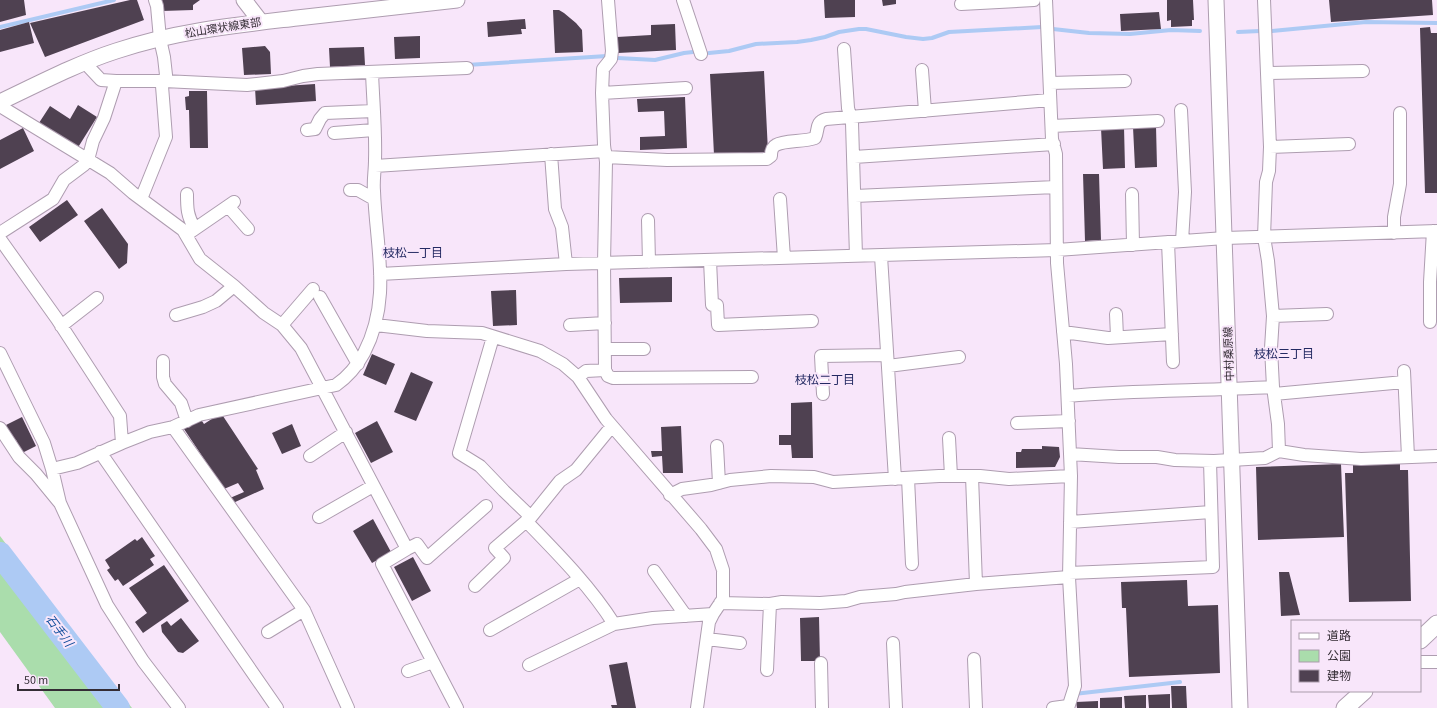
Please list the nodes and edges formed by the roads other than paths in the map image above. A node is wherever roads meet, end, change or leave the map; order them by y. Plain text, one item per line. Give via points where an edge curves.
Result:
1 (155, 0) edge
2 (244, 0) edge
3 (457, 0) edge
4 (608, 0) edge
5 (683, 0) edge
6 (1034, 0) edge
7 (1046, 0) edge
8 (1216, 0) edge
9 (1264, 0) edge
10 (961, 4) dead end
11 (261, 22) junction
12 (160, 39) junction
13 (844, 49) dead end
14 (702, 54) dead end
15 (85, 63) junction
16 (467, 68) dead end
17 (922, 70) dead end
18 (1363, 71) dead end
19 (372, 72) junction
20 (1268, 73) junction
21 (1125, 80) dead end
22 (116, 81) junction
23 (164, 81) junction
24 (1050, 83) junction
25 (686, 88) dead end
26 (602, 93) junction
27 (1050, 100) junction
28 (0, 102) edge
29 (0, 106) edge
30 (1181, 110) dead end
31 (374, 111) junction
32 (925, 111) junction
33 (1400, 113) dead end
34 (850, 116) junction
35 (1158, 121) dead end
36 (1052, 126) junction
37 (307, 130) dead end
38 (374, 130) junction
39 (334, 133) dead end
40 (1054, 144) junction
41 (1349, 144) dead end
42 (1270, 146) junction
43 (551, 154) junction
44 (605, 154) junction
45 (854, 157) junction
46 (88, 160) junction
47 (375, 166) junction
48 (1056, 187) junction
49 (350, 190) dead end
50 (187, 194) dead end
51 (1132, 194) dead end
52 (854, 196) junction
53 (141, 199) junction
54 (374, 199) junction
55 (780, 199) dead end
56 (648, 220) dead end
57 (248, 229) dead end
58 (1435, 231) edge
59 (190, 232) junction
60 (0, 233) edge
61 (1394, 233) junction
62 (1264, 237) junction
63 (1225, 238) junction
64 (0, 239) edge
65 (1168, 242) junction
66 (1182, 242) junction
67 (1133, 245) junction
68 (1057, 250) junction
69 (856, 256) junction
70 (881, 256) junction
71 (784, 258) junction
72 (710, 260) junction
73 (649, 262) junction
74 (604, 263) junction
75 (566, 264) junction
76 (380, 274) junction
77 (234, 286) junction
78 (97, 298) dead end
79 (1116, 314) dead end
80 (1327, 314) dead end
81 (176, 315) dead end
82 (1273, 316) junction
83 (812, 321) dead end
84 (1430, 322) dead end
85 (605, 323) junction
86 (282, 324) junction
87 (376, 325) junction
88 (570, 325) dead end
89 (61, 326) junction
90 (1063, 332) junction
91 (1172, 334) junction
92 (493, 337) junction
93 (1118, 337) junction
94 (605, 349) junction
95 (644, 349) dead end
96 (0, 353) edge
97 (959, 357) dead end
98 (163, 361) dead end
99 (887, 361) junction
100 (1173, 362) dead end
101 (358, 364) junction
102 (605, 370) junction
103 (578, 377) junction
104 (752, 377) dead end
105 (323, 388) junction
106 (1230, 389) junction
107 (1273, 390) junction
108 (823, 394) dead end
109 (1068, 396) junction
110 (187, 421) junction
111 (1070, 421) junction
112 (1017, 423) dead end
113 (612, 426) junction
114 (174, 427) junction
115 (0, 428) edge
116 (346, 432) junction
117 (949, 438) dead end
118 (122, 442) junction
119 (717, 446) dead end
120 (1279, 451) junction
121 (100, 452) junction
122 (1070, 454) junction
123 (310, 456) dead end
124 (1437, 456) edge
125 (1408, 457) junction
126 (1233, 460) junction
127 (1210, 461) junction
128 (52, 469) junction
129 (951, 476) junction
130 (972, 476) junction
131 (1071, 476) junction
132 (895, 478) junction
133 (908, 478) junction
134 (719, 483) junction
135 (373, 486) junction
136 (670, 495) junction
137 (60, 503) junction
138 (486, 506) dead end
139 (1211, 512) junction
140 (319, 517) dead end
141 (529, 519) junction
142 (1070, 522) junction
143 (407, 549) junction
144 (912, 564) dead end
145 (654, 571) dead end
146 (1069, 575) junction
147 (580, 579) junction
148 (976, 584) junction
149 (476, 586) dead end
150 (720, 603) junction
151 (770, 604) junction
152 (304, 610) junction
153 (713, 614) junction
154 (686, 616) junction
155 (614, 624) junction
156 (1437, 624) edge
157 (490, 630) dead end
158 (268, 632) dead end
159 (707, 639) junction
160 (1421, 639) edge
161 (740, 643) dead end
162 (893, 643) dead end
163 (974, 659) dead end
164 (432, 662) junction
165 (1421, 662) edge
166 (1437, 662) edge
167 (821, 663) dead end
168 (529, 665) dead end
169 (767, 670) dead end
170 (408, 671) dead end
171 (1363, 692) edge
172 (1068, 707) edge
173 (179, 708) edge
174 (277, 708) edge
175 (348, 708) edge
176 (457, 708) edge
177 (696, 708) edge
178 (822, 708) edge
179 (896, 708) edge
180 (976, 708) edge
181 (1053, 708) edge
182 (1240, 708) edge
183 (1345, 708) edge

1 - 12 street
2 - 11 street
3 - 11 street, 松山環状線東部
4 - 26 street via 612,51 611,59 603,69
5 - 14 street
6 - 10 street
7 - 24 street
8 - 63 street, 中村桑原線
9 - 20 street
11 - 12 street, 松山環状線東部 via 194,31
12 - 15 street, 松山環状線東部 via 117,50
12 - 23 street via 166,69
13 - 34 street
15 - 22 street via 101,80
15 - 28 street, 松山環状線東部
16 - 19 street
17 - 32 street
18 - 20 street
19 - 23 street via 318,74 247,85
19 - 31 street
20 - 42 street
21 - 24 street
22 - 23 street
22 - 46 street
23 - 53 street via 162,86 166,137
24 - 27 street
25 - 26 street
26 - 44 street
27 - 32 street
27 - 36 street
29 - 46 street
30 - 66 street via 1185,192
31 - 37 street via 325,113 315,129
31 - 38 street
32 - 34 street
33 - 61 street via 1400,184
34 - 44 street via 821,120 815,138 775,145 767,159 667,160
34 - 45 street
35 - 36 street
36 - 40 street
38 - 39 street
38 - 47 street
40 - 45 street
40 - 48 street
41 - 42 street
42 - 62 street
43 - 44 street
43 - 47 street
43 - 75 street via 555,209 562,227
44 - 74 street
45 - 52 street
46 - 53 street via 110,173
46 - 60 street via 64,180 52,199
47 - 54 street
48 - 52 street
48 - 68 street
49 - 54 street via 358,190
50 - 59 street
51 - 67 street
52 - 69 street
53 - 59 street via 183,230
54 - 76 street
55 - 71 street
56 - 73 street
57 - 59 street via 231,204
58 - 61 street
58 - 84 street via 1430,282
59 - 77 street via 200,259
61 - 62 street
62 - 63 street
62 - 82 street
63 - 66 street
63 - 106 street, 中村桑原線
64 - 89 street
65 - 66 street
65 - 67 street
65 - 91 street
67 - 68 street
68 - 70 street
68 - 90 street
69 - 70 street
69 - 71 street
70 - 99 street
71 - 72 street
72 - 73 street
72 - 83 street via 712,305 717,305 718,325
73 - 74 street
74 - 75 street
74 - 85 street
75 - 76 street
76 - 87 street via 380,302
77 - 81 street via 204,307
77 - 86 street
78 - 89 street
79 - 93 street
80 - 82 street
82 - 107 street
85 - 88 street
85 - 94 street
86 - 101 street via 316,293
86 - 105 street via 301,348
87 - 92 street via 427,331 482,333
87 - 101 street
89 - 118 street via 120,416
90 - 93 street
90 - 109 street
91 - 93 street
91 - 100 street
92 - 103 street via 540,351 563,364
92 - 141 street via 459,453 480,466
94 - 95 street
94 - 102 street
96 - 128 street via 44,443
97 - 99 street
98 - 110 street via 165,384 181,403
99 - 108 street via 821,356
99 - 132 street
101 - 105 street via 345,379 336,385
102 - 103 street via 586,371
102 - 104 street via 612,378
103 - 113 street
105 - 110 street via 199,415
105 - 116 street
106 - 107 street
106 - 109 street
106 - 126 street, 中村桑原線
107 - 120 street
107 - 125 street via 1404,377
109 - 111 street
110 - 114 street
111 - 112 street
111 - 122 street
113 - 136 street
113 - 141 street via 576,470 560,482
114 - 118 street
114 - 152 street
115 - 137 street via 19,457
116 - 123 street
116 - 135 street
117 - 129 street
118 - 121 street
119 - 134 street
120 - 125 street via 1361,458
120 - 126 street via 1265,458
121 - 128 street via 77,463
121 - 174 street
122 - 127 street
122 - 131 street
124 - 125 street
126 - 127 street
126 - 182 street, 中村桑原線
127 - 139 street
128 - 137 street
129 - 130 street
129 - 133 street
130 - 131 street via 1008,479
130 - 148 street
131 - 142 street
132 - 133 street
132 - 134 street via 834,482 814,477 771,476
133 - 144 street
134 - 136 street via 682,489
135 - 140 street
135 - 143 street
136 - 150 street via 716,549 723,570
137 - 173 street via 107,605 143,661
138 - 143 street via 427,558 417,544
139 - 142 street
139 - 146 street via 1213,567
141 - 147 street
141 - 149 street via 495,548 504,558
142 - 146 street
143 - 164 street via 382,564
145 - 154 street
146 - 148 street
146 - 172 street via 1074,686
147 - 155 street
147 - 157 street
148 - 151 street via 820,604
150 - 151 street
150 - 153 street
151 - 169 street
152 - 158 street
152 - 175 street
153 - 154 street
153 - 159 street via 709,622
154 - 155 street
155 - 168 street
156 - 160 main road
159 - 161 street
159 - 177 street
162 - 179 street
163 - 180 street
164 - 170 street
164 - 176 street
165 - 166 street
167 - 178 street
171 - 183 main road
172 - 181 street

